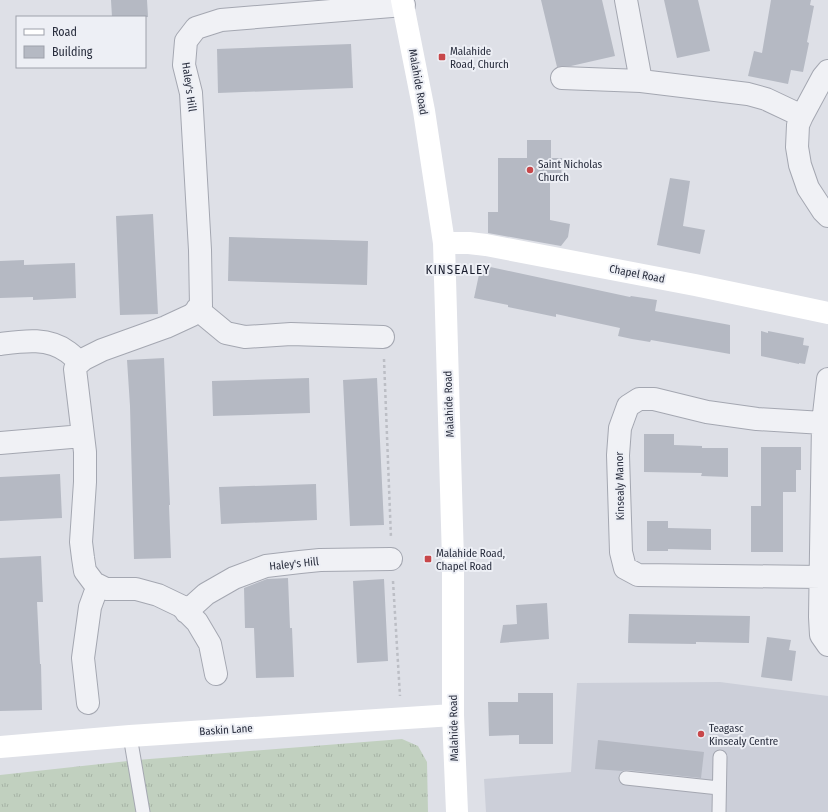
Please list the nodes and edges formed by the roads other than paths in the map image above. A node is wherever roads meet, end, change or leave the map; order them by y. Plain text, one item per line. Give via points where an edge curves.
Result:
1 (626, 0) edge
2 (403, 2) edge
3 (828, 71) edge
4 (562, 78) dead end
5 (641, 81) junction
6 (802, 116) junction
7 (828, 216) edge
8 (444, 243) junction
9 (198, 309) junction
10 (828, 313) edge
11 (383, 337) road end
12 (0, 344) edge
13 (80, 362) junction
14 (828, 379) edge
15 (823, 423) junction
16 (83, 436) junction
17 (0, 443) edge
18 (825, 526) edge
19 (391, 559) road end
20 (821, 576) junction
21 (98, 585) junction
22 (186, 612) junction
23 (828, 645) edge
24 (216, 674) dead end
25 (88, 703) dead end
26 (453, 715) junction
27 (130, 736) junction
28 (0, 747) edge
29 (720, 757) dead end
30 (626, 778) dead end
31 (718, 788) junction
32 (143, 812) edge
33 (457, 812) edge
34 (719, 812) edge

1 - 5 street
2 - 8 street, Malahide Road via 424,111
2 - 9 street, Haley's Hill via 221,20 196,28 186,41 184,65 191,93 200,250
3 - 6 street
4 - 5 street
5 - 6 street via 748,94 766,98
6 - 7 street via 798,125 800,165 808,188
8 - 10 street, Chapel Road via 486,245
8 - 26 street, Malahide Road via 453,560
9 - 11 street via 226,333 245,337 291,334
9 - 13 street via 192,315 166,327 102,350
12 - 13 street via 23,341 54,344
13 - 16 street via 75,369
14 - 15 street
15 - 18 street
15 - 20 street, Kinsealy Manor via 757,419 707,412 654,399 639,399 628,406 620,428 618,455 622,552 625,568 638,575
16 - 17 street
16 - 21 street via 85,482 81,542 85,571
18 - 20 street
19 - 22 street, Haley's Hill via 320,560 266,566 234,578 206,594
20 - 23 street via 821,635
21 - 22 street via 106,589 136,589 158,595 181,606
21 - 25 street via 90,607 83,658
22 - 24 street via 197,622 210,644
26 - 27 street, Baskin Lane
26 - 33 street, Malahide Road
27 - 28 street, Baskin Lane
27 - 32 lane
29 - 31 lane
30 - 31 lane
31 - 34 lane

